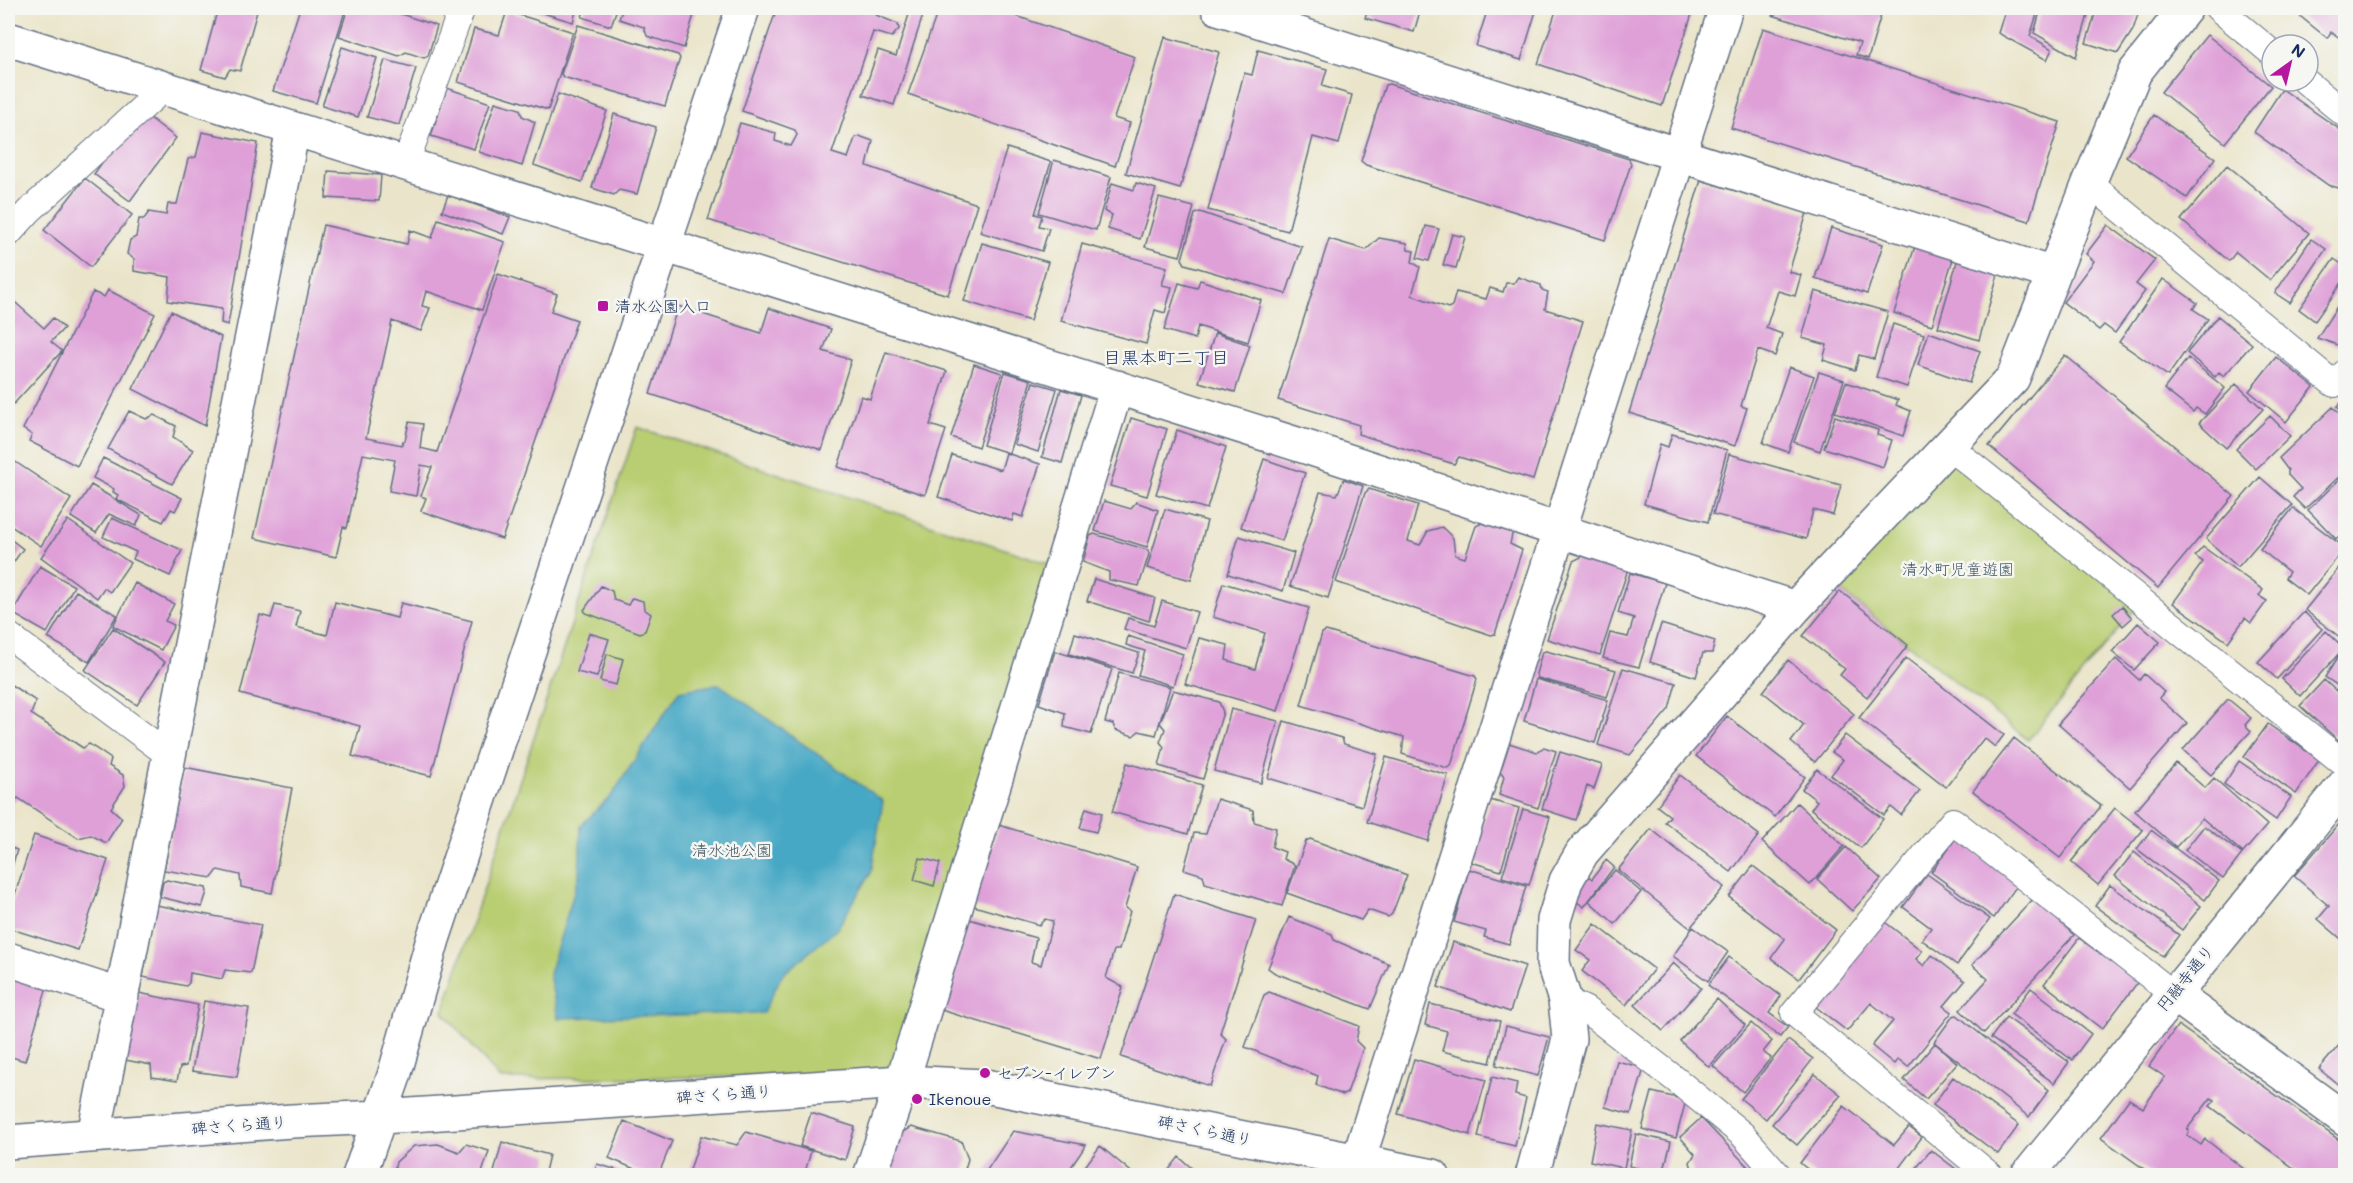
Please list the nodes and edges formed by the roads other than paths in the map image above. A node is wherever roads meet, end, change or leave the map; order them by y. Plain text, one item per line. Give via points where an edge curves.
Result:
1 (462, 8) edge
2 (743, 8) edge
3 (1218, 8) edge
4 (1726, 8) edge
5 (2186, 8) edge
6 (2218, 8) edge
7 (8, 39) edge
8 (2260, 43) edge
9 (162, 89) junction
10 (2319, 93) edge
11 (2346, 116) edge
12 (293, 129) junction
13 (1679, 155) junction
14 (405, 165) junction
15 (2089, 183) junction
16 (8, 234) edge
17 (665, 246) junction
18 (2053, 274) junction
19 (2346, 372) edge
20 (1116, 387) junction
21 (1950, 447) junction
22 (1560, 529) junction
23 (1795, 608) junction
24 (8, 635) edge
25 (169, 755) junction
26 (2346, 765) edge
27 (2346, 783) edge
28 (8, 959) edge
29 (2173, 994) junction
30 (122, 996) junction
31 (1565, 1000) junction
32 (903, 1082) junction
33 (381, 1117) junction
34 (2346, 1120) edge
35 (94, 1135) junction
36 (8, 1142) edge
37 (1358, 1161) junction
38 (359, 1176) edge
39 (870, 1176) edge
40 (1433, 1176) edge
41 (1532, 1176) edge
42 (1779, 1176) edge
43 (1991, 1176) edge
44 (2027, 1176) edge

1 - 14 lane
2 - 17 street
3 - 13 street
4 - 13 street
5 - 15 street via 2135,72
6 - 8 lane
7 - 9 street
9 - 12 street
9 - 16 lane
10 - 11 lane
12 - 14 street
12 - 25 street
13 - 18 street
13 - 22 street
14 - 17 street
15 - 18 street
15 - 19 lane via 2334,384
17 - 20 street
17 - 33 street via 433,939
18 - 21 street via 2013,378
20 - 22 street
20 - 32 street
21 - 23 street
21 - 26 lane
22 - 23 street
22 - 37 street
23 - 31 street via 1582,853 1566,880 1554,920 1553,952
24 - 25 lane
25 - 30 street
27 - 29 street, 円融寺通り
28 - 30 street
29 - 34 street
29 - 43 lane via 1953,821 1794,1013
29 - 44 street, 円融寺通り
30 - 35 street
31 - 41 street via 1569,1039
31 - 42 lane via 1586,1010 1675,1079 1743,1135
32 - 33 street, 碑さくら通り
32 - 37 street, 碑さくら通り via 985,1086
32 - 39 street
33 - 35 street, 碑さくら通り
33 - 38 street
35 - 36 street, 碑さくら通り
37 - 40 street, 碑さくら通り

